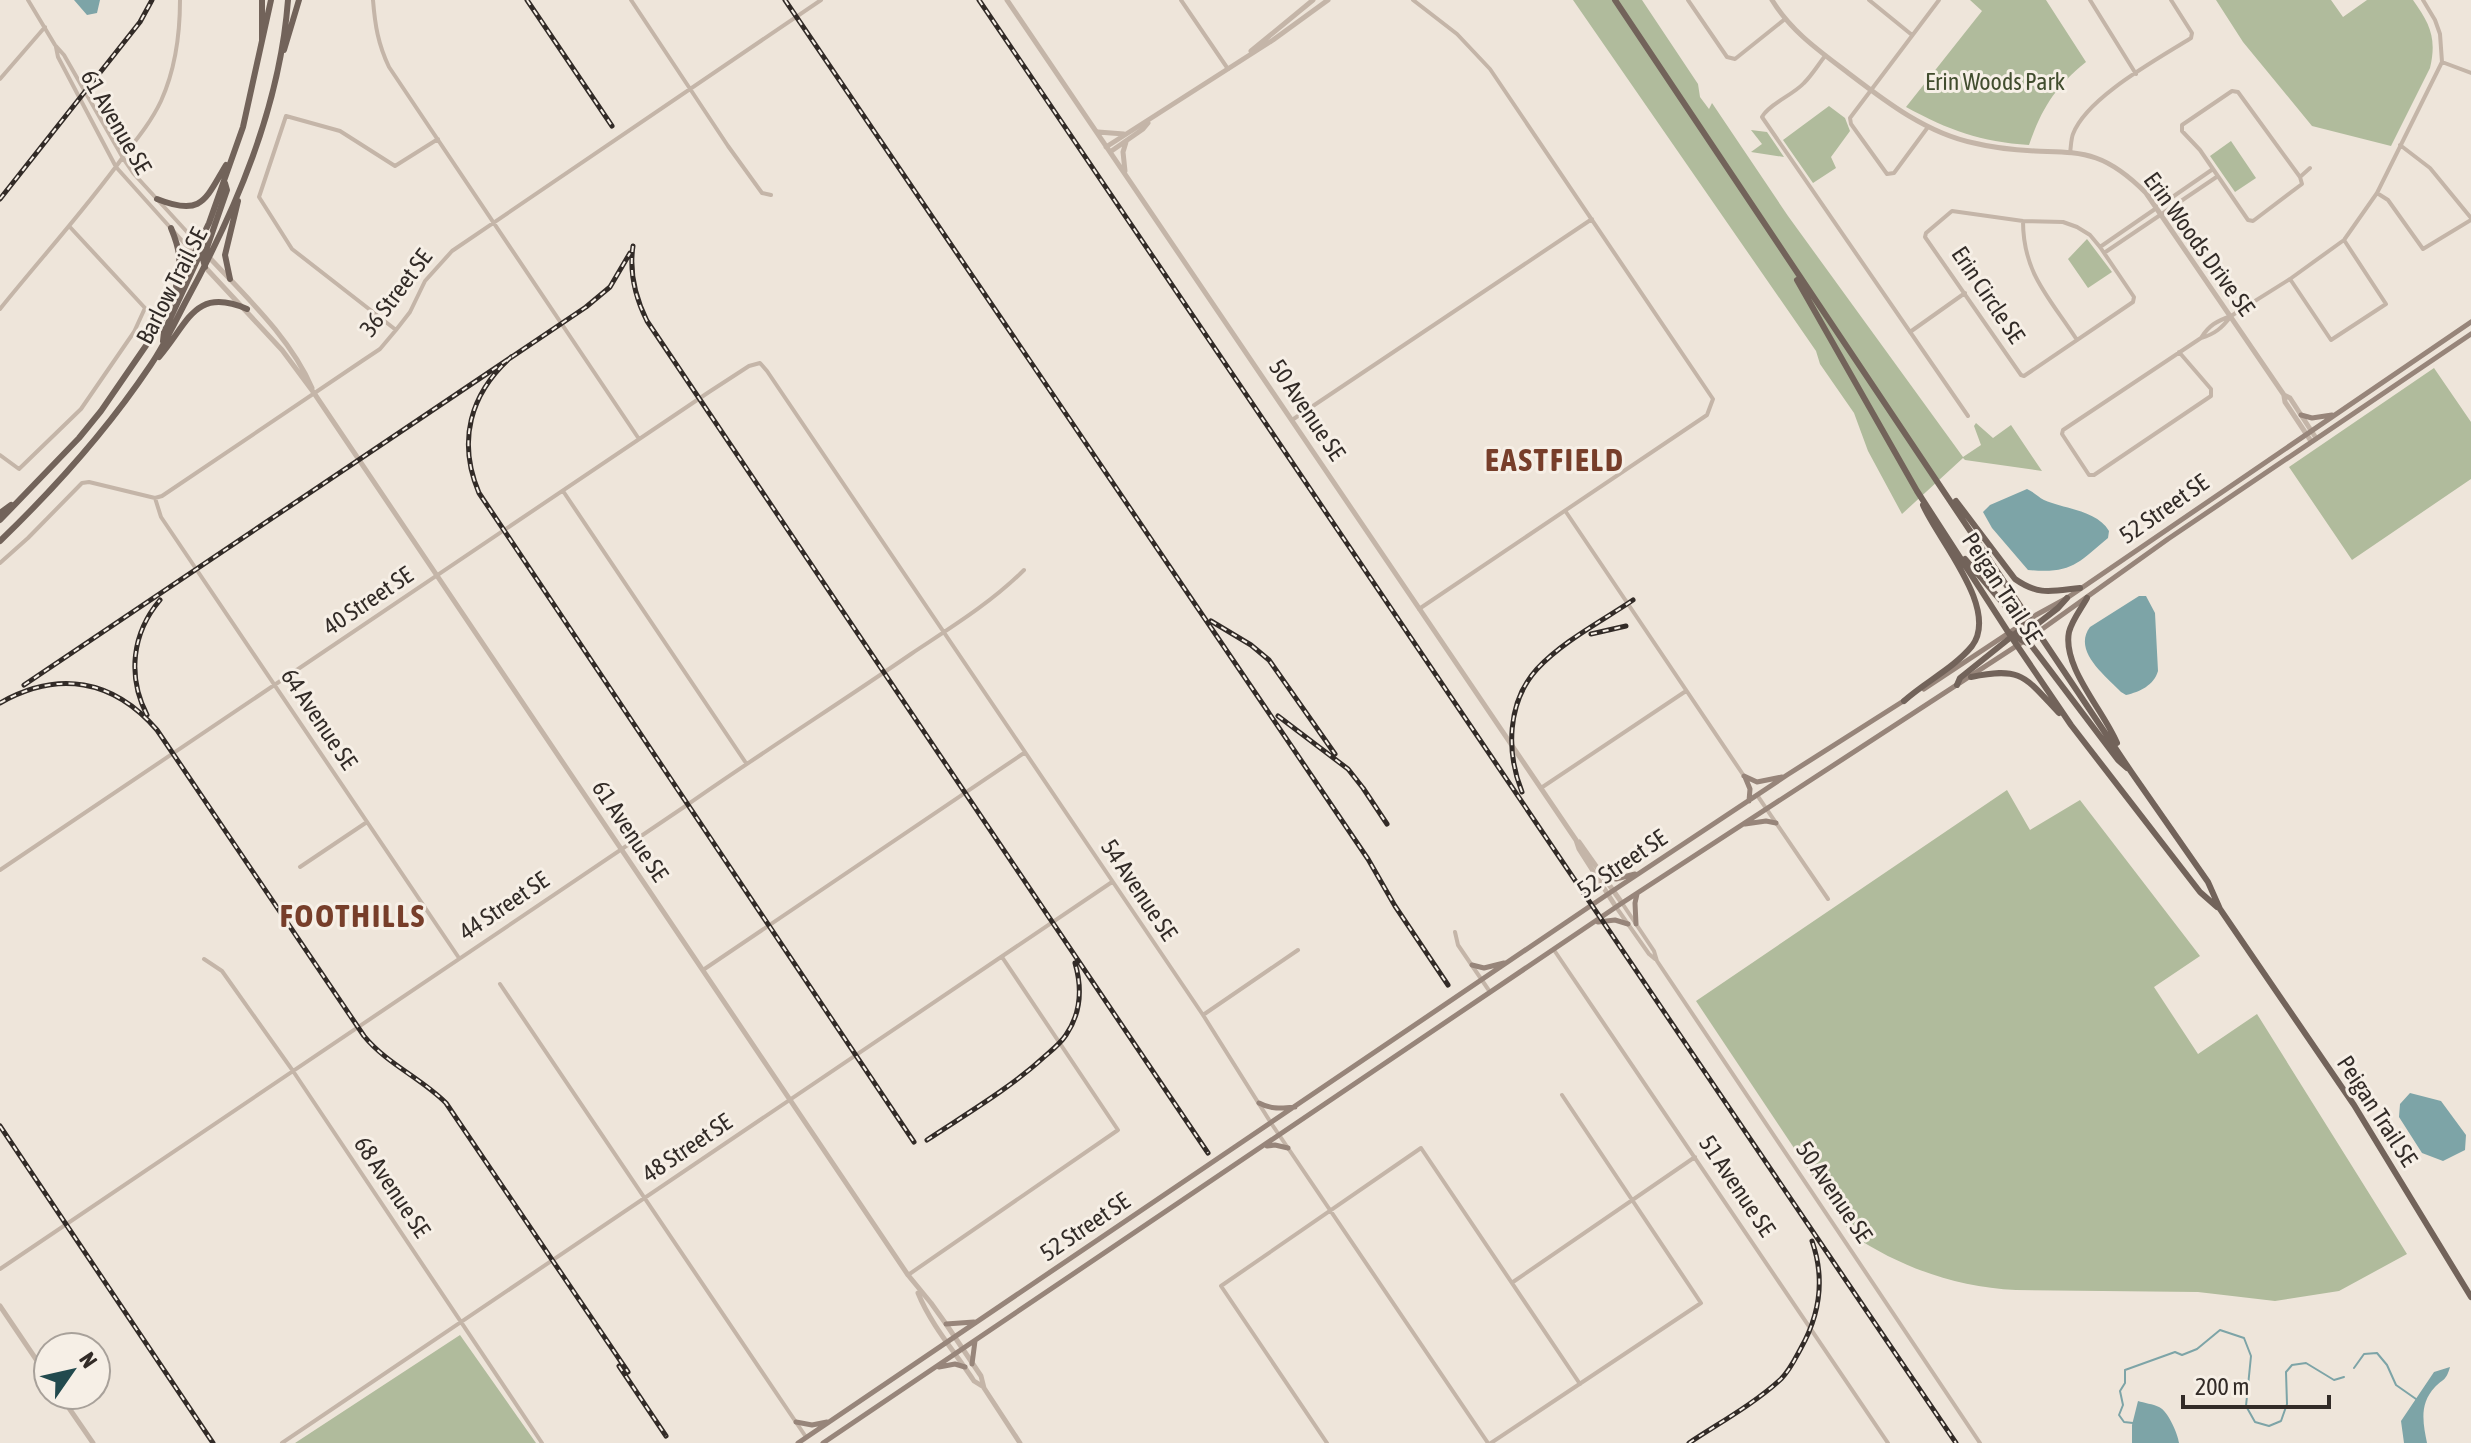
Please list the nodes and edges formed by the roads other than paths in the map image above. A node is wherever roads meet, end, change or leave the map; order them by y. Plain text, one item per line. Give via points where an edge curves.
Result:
1 (28, 0) edge
2 (180, 0) edge
3 (262, 0) edge
4 (271, 0) edge
5 (288, 0) edge
6 (299, 0) edge
7 (373, 0) edge
8 (631, 0) edge
9 (821, 0) edge
10 (1007, 0) edge
11 (1181, 0) edge
12 (1313, 0) edge
13 (1330, 0) edge
14 (1413, 0) edge
15 (1615, 0) edge
16 (1772, 0) edge
17 (1869, 0) edge
18 (1939, 0) edge
19 (2090, 0) edge
20 (2171, 0) edge
21 (1690, 1) edge
22 (2425, 1) edge
23 (1785, 19) junction
24 (45, 27) junction
25 (1912, 35) junction
26 (55, 45) junction
27 (262, 51) junction
28 (1825, 56) junction
29 (2442, 62) junction
30 (1228, 69) junction
31 (277, 72) junction
32 (2471, 73) edge
33 (2136, 74) junction
34 (0, 79) edge
35 (692, 90) junction
36 (1870, 90) junction
37 (1928, 127) junction
38 (1097, 132) junction
39 (1127, 137) junction
40 (438, 139) junction
41 (2400, 145) junction
42 (1108, 149) junction
43 (2070, 153) junction
44 (123, 158) junction
45 (229, 162) junction
46 (116, 167) junction
47 (2310, 168) dead end
48 (2213, 169) junction
49 (1126, 176) junction
50 (2218, 176) junction
51 (2300, 177) junction
52 (225, 182) junction
53 (243, 184) junction
54 (2377, 193) junction
55 (771, 195) dead end
56 (157, 199) junction
57 (2157, 208) junction
58 (2161, 215) junction
59 (1592, 219) junction
60 (2471, 219) edge
61 (2023, 221) junction
62 (494, 222) junction
63 (69, 226) junction
64 (171, 228) junction
65 (2344, 240) junction
66 (199, 245) junction
67 (2100, 247) junction
68 (2104, 253) junction
69 (207, 255) junction
70 (196, 256) junction
71 (1789, 262) junction
72 (205, 267) junction
73 (230, 279) junction
74 (2290, 279) junction
75 (1965, 293) junction
76 (173, 298) junction
77 (0, 309) edge
78 (247, 309) junction
79 (2231, 316) junction
80 (2471, 322) edge
81 (396, 330) junction
82 (1910, 332) junction
83 (2471, 334) edge
84 (2077, 340) junction
85 (163, 344) junction
86 (2179, 352) junction
87 (153, 362) junction
88 (756, 363) joint
89 (314, 393) junction
90 (2284, 395) junction
91 (2301, 415) junction
92 (2333, 415) junction
93 (1968, 416) dead end
94 (1292, 420) junction
95 (2308, 431) junction
96 (639, 439) junction
97 (2314, 439) junction
98 (0, 455) edge
99 (1938, 480) junction
100 (563, 491) junction
101 (1917, 491) junction
102 (27, 494) junction
103 (155, 498) junction
104 (1566, 512) junction
105 (0, 513) edge
106 (0, 520) edge
107 (0, 541) edge
108 (1960, 555) junction
109 (0, 563) edge
110 (1024, 570) dead end
111 (437, 576) junction
112 (2080, 588) junction
113 (2067, 598) junction
114 (2087, 598) junction
115 (1419, 609) junction
116 (2029, 619) junction
117 (2030, 628) junction
118 (943, 632) junction
119 (2017, 638) junction
120 (1971, 677) junction
121 (1957, 685) junction
122 (275, 686) junction
123 (1686, 691) junction
124 (1904, 701) junction
125 (2071, 725) junction
126 (1024, 753) junction
127 (2121, 754) junction
128 (746, 763) junction
129 (2132, 773) junction
130 (1787, 775) junction
131 (1744, 776) junction
132 (1540, 789) junction
133 (1757, 795) junction
134 (1749, 801) junction
135 (1765, 808) junction
136 (367, 822) junction
137 (1776, 823) junction
138 (1737, 827) junction
139 (1576, 840) junction
140 (621, 850) junction
141 (300, 867) dead end
142 (0, 870) edge
143 (1640, 873) junction
144 (1603, 876) junction
145 (1112, 882) junction
146 (1611, 893) junction
147 (1637, 893) junction
148 (1828, 899) dead end
149 (1619, 905) junction
150 (2220, 909) junction
151 (1593, 923) junction
152 (1628, 924) junction
153 (1636, 924) junction
154 (1455, 932) dead end
155 (1298, 950) dead end
156 (1554, 950) junction
157 (1002, 957) junction
158 (459, 958) junction
159 (204, 959) dead end
160 (1657, 961) junction
161 (1508, 962) junction
162 (1472, 965) junction
163 (703, 970) junction
164 (1482, 981) junction
165 (500, 984) dead end
166 (1490, 993) junction
167 (1203, 1015) junction
168 (293, 1071) junction
169 (1562, 1095) dead end
170 (790, 1100) junction
171 (1259, 1103) junction
172 (1296, 1106) junction
173 (1271, 1123) junction
174 (1279, 1135) junction
175 (1262, 1147) junction
176 (1288, 1148) junction
177 (1695, 1157) junction
178 (645, 1198) junction
179 (1632, 1199) junction
180 (1331, 1211) junction
181 (0, 1269) edge
182 (908, 1275) junction
183 (1513, 1282) junction
184 (916, 1288) junction
185 (2471, 1297) edge
186 (0, 1306) edge
187 (462, 1322) junction
188 (975, 1322) junction
189 (946, 1324) junction
190 (954, 1337) junction
191 (976, 1340) junction
192 (947, 1342) junction
193 (962, 1349) junction
194 (32, 1353) edge
195 (956, 1353) junction
196 (972, 1364) junction
197 (965, 1367) junction
198 (934, 1368) junction
199 (1580, 1384) junction
200 (984, 1388) junction
201 (71, 1411) edge
202 (796, 1422) junction
203 (828, 1422) junction
204 (806, 1437) junction
205 (1887, 1441) edge
206 (93, 1443) edge
207 (282, 1443) edge
208 (542, 1443) edge
209 (798, 1443) edge
210 (823, 1443) edge
211 (1020, 1443) edge
212 (1327, 1443) edge
213 (1490, 1443) edge
214 (1880, 1443) edge
215 (1980, 1443) edge

1 - 24 street, 61 Avenue SE
2 - 44 street via 178,43 162,98
3 - 27 main road
4 - 27 main road, Barlow Trail SE
5 - 31 main road, Barlow Trail SE
6 - 31 main road
7 - 40 street via 379,47
8 - 35 street
9 - 35 street, 36 Street SE
10 - 38 street, 50 Avenue SE
11 - 30 street
12 - 30 street
13 - 30 street
14 - 59 street via 1457,34 1490,69
15 - 71 main road, Peigan Trail SE
16 - 23 street, Erin Woods Drive SE
17 - 25 street
18 - 25 street
19 - 33 street
20 - 33 street via 2191,38
21 - 23 street via 1727,57 1735,59
22 - 29 street via 2440,34
23 - 28 street, Erin Woods Drive SE
24 - 26 street, 61 Avenue SE
24 - 34 street
25 - 36 street
26 - 44 street, 61 Avenue SE
26 - 46 street, 61 Avenue SE
27 - 45 main road, Barlow Trail SE
28 - 36 street, Erin Woods Drive SE
28 - 82 street via 1804,83 1762,117
29 - 32 street
29 - 41 street
30 - 39 street
31 - 53 main road, Barlow Trail SE
33 - 43 street via 2083,116
35 - 55 street via 762,193
35 - 62 street, 36 Street SE
36 - 37 street, Erin Woods Drive SE
36 - 37 street via 1851,124 1887,174 1894,173
37 - 43 street, Erin Woods Drive SE via 2004,149
38 - 39 street
38 - 42 street, 50 Avenue SE
39 - 42 street
39 - 49 street
40 - 62 street
40 - 81 street via 395,166 340,131 286,116 259,197 292,249
41 - 54 street
41 - 60 street via 2430,168
42 - 49 street, 50 Avenue SE
43 - 57 street, Erin Woods Drive SE via 2116,168
44 - 46 street
44 - 56 street, 61 Avenue SE
45 - 52 main road, Barlow Trail SE
45 - 56 main road via 198,204 180,207
46 - 63 street
46 - 64 street, 61 Avenue SE
47 - 51 street
48 - 50 street
48 - 51 street via 2182,125 2232,91 2238,92
48 - 57 street
49 - 94 street, 50 Avenue SE
50 - 51 street via 2253,221 2295,191 2302,184
50 - 58 street
52 - 66 main road, Barlow Trail SE
52 - 69 main road
53 - 69 main road, Barlow Trail SE
53 - 73 main road via 225,255
54 - 60 street via 2388,200 2423,249
54 - 65 street
56 - 66 street, 61 Avenue SE
57 - 58 street, Erin Woods Drive SE
57 - 67 street
58 - 68 street
58 - 79 street, Erin Woods Drive SE
59 - 94 street
59 - 104 street via 1713,399 1707,415
61 - 67 street, Erin Circle SE via 2063,222 2090,235
61 - 75 street, Erin Circle SE via 1952,211 1926,233
61 - 84 street via 2029,266
62 - 81 street, 36 Street SE via 433,269
62 - 96 street
63 - 77 street
63 - 98 street via 145,308 81,409 19,469
64 - 70 street, 61 Avenue SE
64 - 76 main road via 180,249
65 - 74 street
65 - 74 street via 2386,304 2331,340
66 - 69 street, 61 Avenue SE
66 - 70 main road, Barlow Trail SE
67 - 68 street, Erin Circle SE
68 - 84 street, Erin Circle SE via 2133,302
69 - 72 main road, Barlow Trail SE
69 - 73 street, 61 Avenue SE
70 - 72 street, 61 Avenue SE
70 - 76 main road, Barlow Trail SE
70 - 85 main road
71 - 99 main road, Peigan Trail SE
71 - 101 main road, Peigan Trail SE
72 - 78 street, 61 Avenue SE
72 - 85 main road, Barlow Trail SE
73 - 89 street, 61 Avenue SE via 281,337
74 - 79 street
75 - 82 street
75 - 84 street, Erin Circle SE via 2021,375
76 - 102 main road, Barlow Trail SE via 101,411
78 - 87 main road via 209,302 196,309
78 - 89 street, 61 Avenue SE
79 - 86 street via 2206,328 2201,338
79 - 90 street, Erin Woods Drive SE
80 - 92 main road, 52 Street SE
81 - 89 street, 36 Street SE via 380,349
82 - 93 street
83 - 97 main road, 52 Street SE
85 - 87 main road, Barlow Trail SE
86 - 86 street via 2063,430 2089,475 2211,396 2211,389
87 - 107 main road, Barlow Trail SE via 71,469
88 - 96 street, 40 Street SE
88 - 118 street, 54 Avenue SE via 767,371
89 - 103 street, 36 Street SE
89 - 111 street, 61 Avenue SE
90 - 91 street, Erin Woods Drive SE
90 - 95 street, Erin Woods Drive SE
91 - 92 main road
91 - 95 street, Erin Woods Drive SE
92 - 95 main road, 52 Street SE
94 - 115 street, 50 Avenue SE
95 - 97 street, Erin Woods Drive SE
95 - 112 main road, 52 Street SE
96 - 100 street, 40 Street SE
97 - 114 main road, 52 Street SE
99 - 112 main road via 2015,579 2042,592
99 - 116 main road, Peigan Trail SE
100 - 111 street, 40 Street SE
100 - 128 street
101 - 108 main road, Peigan Trail SE
101 - 124 main road via 1971,589 1980,620 1970,648
102 - 105 main road
102 - 106 main road, Barlow Trail SE
103 - 109 street via 82,483
103 - 122 street, 64 Avenue SE via 161,517
104 - 115 street
104 - 123 street
108 - 117 main road
108 - 119 main road, Peigan Trail SE
110 - 118 street, 44 Street SE
111 - 122 street, 40 Street SE
111 - 140 street, 61 Avenue SE
112 - 113 main road, 52 Street SE
113 - 116 main road, 52 Street SE
113 - 117 main road
114 - 117 main road, 52 Street SE
114 - 127 main road via 2070,629 2071,658
115 - 132 street, 50 Avenue SE
116 - 117 main road, Peigan Trail SE
117 - 119 main road
117 - 119 main road, 52 Street SE
117 - 127 main road, Peigan Trail SE
118 - 126 street, 54 Avenue SE
118 - 128 street, 44 Street SE
119 - 120 main road, 52 Street SE
119 - 121 main road
119 - 124 main road, 52 Street SE
119 - 125 main road, Peigan Trail SE
119 - 129 main road via 2031,645
120 - 121 main road, 52 Street SE
120 - 125 main road via 2005,671 2018,675
121 - 135 main road, 52 Street SE
122 - 136 street, 64 Avenue SE
122 - 142 street, 40 Street SE
123 - 131 street
123 - 132 street
124 - 130 main road, 52 Street SE
125 - 150 main road, Peigan Trail SE via 2200,892
126 - 145 street, 54 Avenue SE
126 - 163 street
127 - 129 main road, Peigan Trail SE
128 - 140 street, 44 Street SE
129 - 150 main road, Peigan Trail SE via 2208,882
130 - 131 main road via 1757,782
130 - 133 main road, 52 Street SE
131 - 134 main road
132 - 139 street, 50 Avenue SE
133 - 134 main road, 52 Street SE
133 - 135 street
134 - 143 main road, 52 Street SE
135 - 137 street
135 - 138 main road, 52 Street SE
136 - 141 street
136 - 158 street, 64 Avenue SE
137 - 138 main road via 1754,821
137 - 148 street
138 - 147 main road, 52 Street SE
139 - 144 street, 50 Avenue SE
139 - 146 street, 50 Avenue SE
140 - 158 street, 44 Street SE
140 - 163 street, 61 Avenue SE
143 - 144 main road
143 - 146 main road, 52 Street SE
144 - 146 street, 50 Avenue SE
145 - 157 street, 48 Street SE
145 - 167 street, 54 Avenue SE
146 - 149 street, 50 Avenue SE
146 - 161 main road, 52 Street SE
147 - 149 main road, 52 Street SE
147 - 153 main road
149 - 151 main road, 52 Street SE
149 - 152 street, 50 Avenue SE
149 - 153 street, 50 Avenue SE
150 - 185 main road, Peigan Trail SE via 2354,1105
151 - 152 main road via 1610,919
151 - 156 main road, 52 Street SE
152 - 160 street, 50 Avenue SE
153 - 160 street, 50 Avenue SE
154 - 162 street
155 - 167 street
156 - 166 main road, 52 Street SE
156 - 177 street, 51 Avenue SE
157 - 170 street, 48 Street SE
157 - 182 street via 1118,1130
158 - 168 street, 44 Street SE
159 - 168 street, 68 Avenue SE via 222,971
160 - 215 street, 50 Avenue SE
161 - 162 main road
161 - 164 main road, 52 Street SE
162 - 164 street
163 - 170 street, 61 Avenue SE
164 - 166 street
164 - 172 main road, 52 Street SE
165 - 178 street
166 - 174 main road, 52 Street SE
167 - 171 street, 54 Avenue SE
168 - 181 street, 44 Street SE
168 - 187 street, 68 Avenue SE
169 - 179 street
170 - 178 street, 48 Street SE
170 - 182 street, 61 Avenue SE
171 - 172 main road via 1276,1109
171 - 173 street, 54 Avenue SE
172 - 173 main road, 52 Street SE
173 - 174 street, 54 Avenue SE
173 - 188 main road, 52 Street SE
174 - 175 main road, 52 Street SE
174 - 176 street, 54 Avenue SE
175 - 176 main road
175 - 191 main road, 52 Street SE
176 - 180 street, 54 Avenue SE
177 - 179 street
177 - 205 street, 51 Avenue SE
178 - 187 street, 48 Street SE
178 - 202 street
179 - 183 street
179 - 199 street via 1701,1303
180 - 183 street via 1421,1148
180 - 212 street via 1221,1286
180 - 213 street, 54 Avenue SE
182 - 184 street, 61 Avenue SE
183 - 199 street
184 - 189 street, 61 Avenue SE
184 - 192 street, 61 Avenue SE
186 - 194 street
187 - 207 street, 48 Street SE
187 - 208 street, 68 Avenue SE
188 - 189 main road
188 - 190 main road, 52 Street SE
189 - 190 street, 61 Avenue SE
190 - 192 main road, 52 Street SE
190 - 193 street, 61 Avenue SE
191 - 193 main road, 52 Street SE
191 - 196 main road
192 - 195 street, 61 Avenue SE
192 - 203 main road, 52 Street SE
193 - 195 main road, 52 Street SE
193 - 196 street, 61 Avenue SE
195 - 197 street, 61 Avenue SE
195 - 198 main road, 52 Street SE
196 - 200 street, 61 Avenue SE
197 - 198 main road
197 - 200 street, 61 Avenue SE
198 - 210 main road, 52 Street SE
199 - 213 street
200 - 211 street, 61 Avenue SE
201 - 206 street
202 - 203 main road
202 - 204 street
203 - 204 main road, 52 Street SE
204 - 209 main road, 52 Street SE
205 - 214 street

